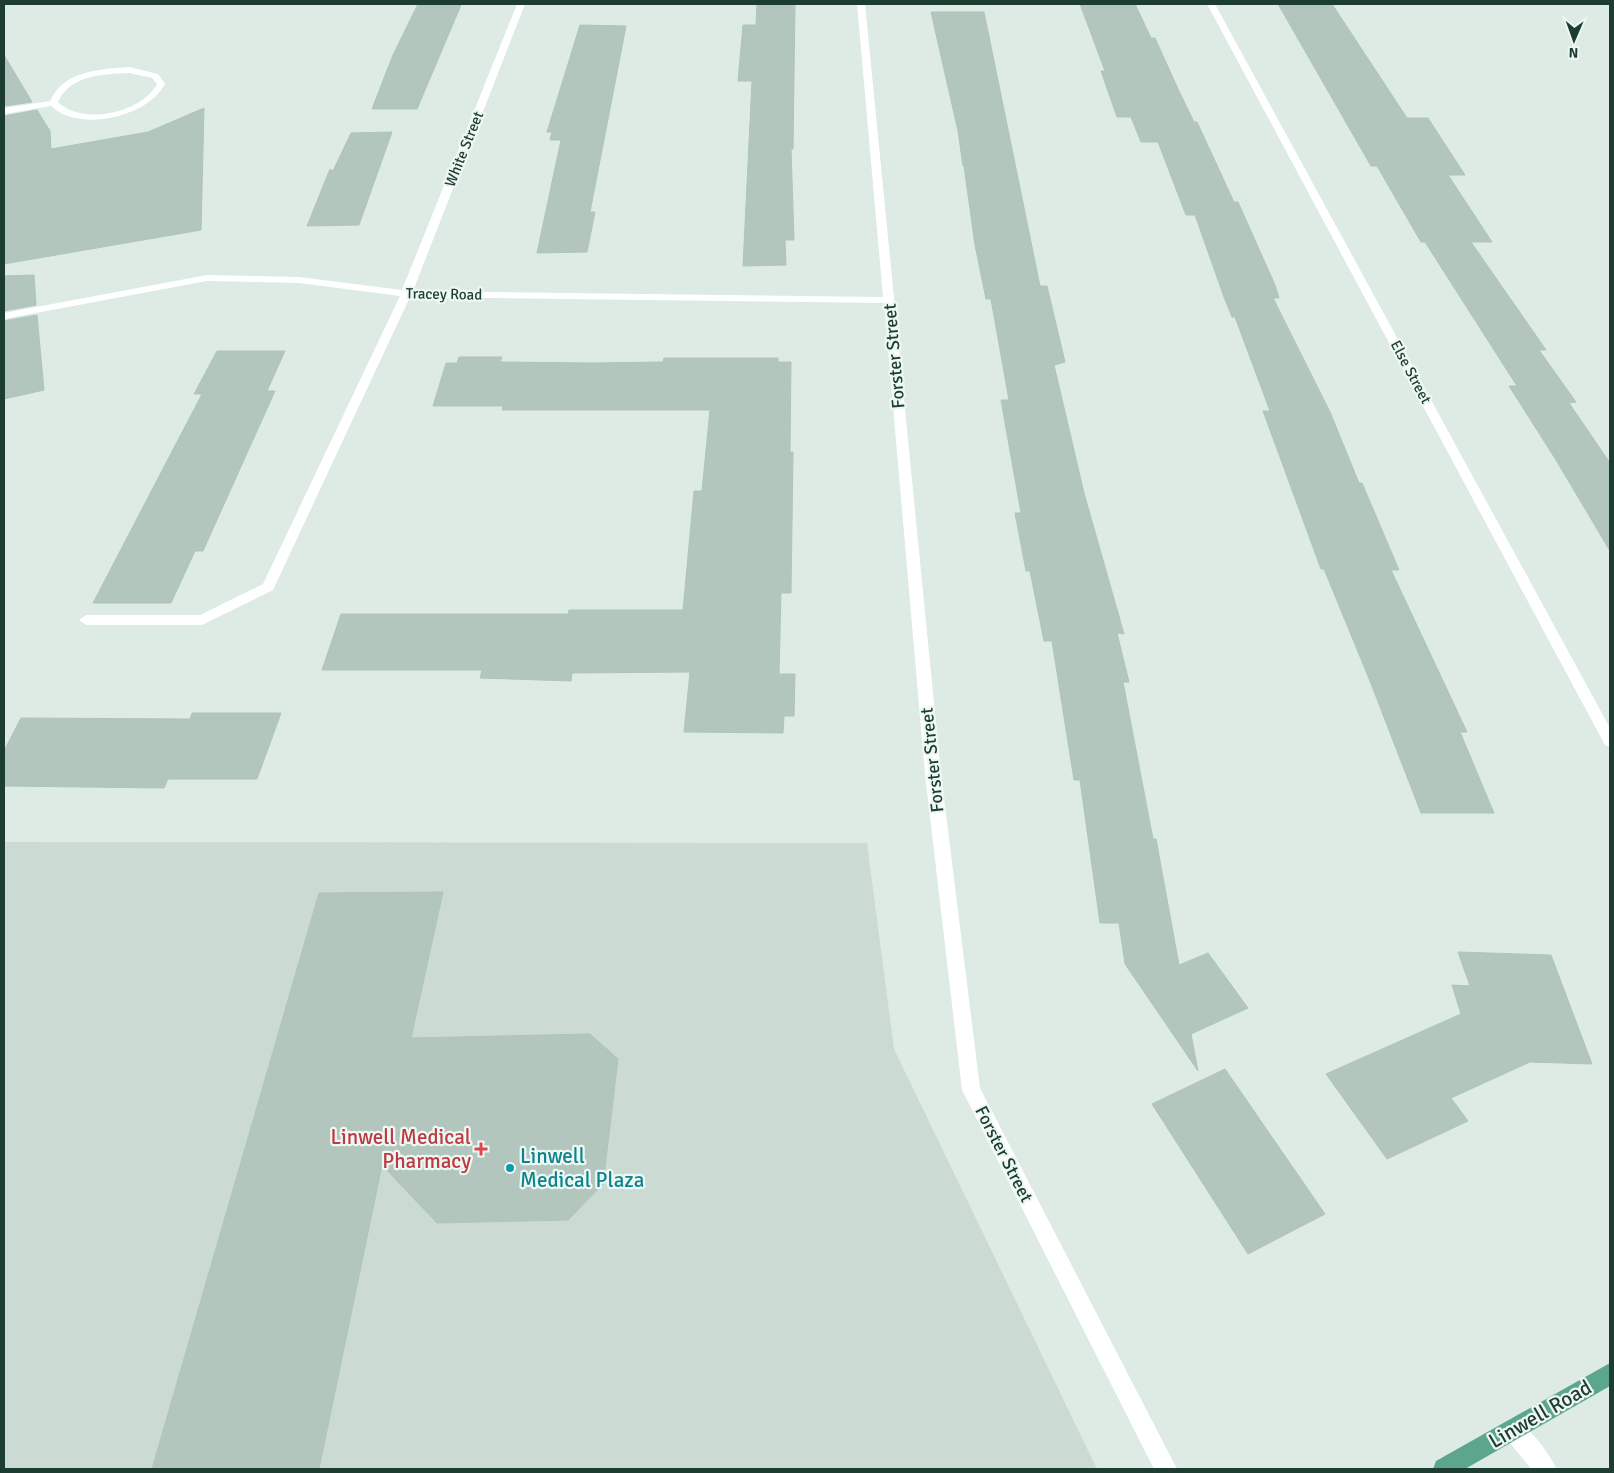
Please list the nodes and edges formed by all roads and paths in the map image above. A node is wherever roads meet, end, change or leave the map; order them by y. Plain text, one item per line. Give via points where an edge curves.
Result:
1 (521, 4) edge
2 (861, 4) edge
3 (1211, 4) edge
4 (53, 103) junction
5 (4, 111) edge
6 (406, 294) junction
7 (888, 300) junction
8 (4, 316) edge
9 (86, 620) dead end
10 (1610, 740) edge
11 (1610, 1374) edge
12 (1514, 1430) junction
13 (1166, 1469) edge
14 (1444, 1469) edge
15 (1545, 1469) edge

1 - 6 street, White Street
2 - 7 street, Forster Street
3 - 10 street, Else Street
4 - 4 street via 55,95 75,80 112,71 144,72 155,76 161,84 159,92 138,107 101,116 76,116 63,112
4 - 5 street
6 - 7 street, Tracey Road
6 - 8 street, Tracey Road via 299,280 207,278
6 - 9 street, White Street via 268,587 202,620
7 - 13 street, Forster Street via 933,774 971,1090
11 - 12 main road, Linwell Road
12 - 14 main road, Linwell Road
12 - 15 street

